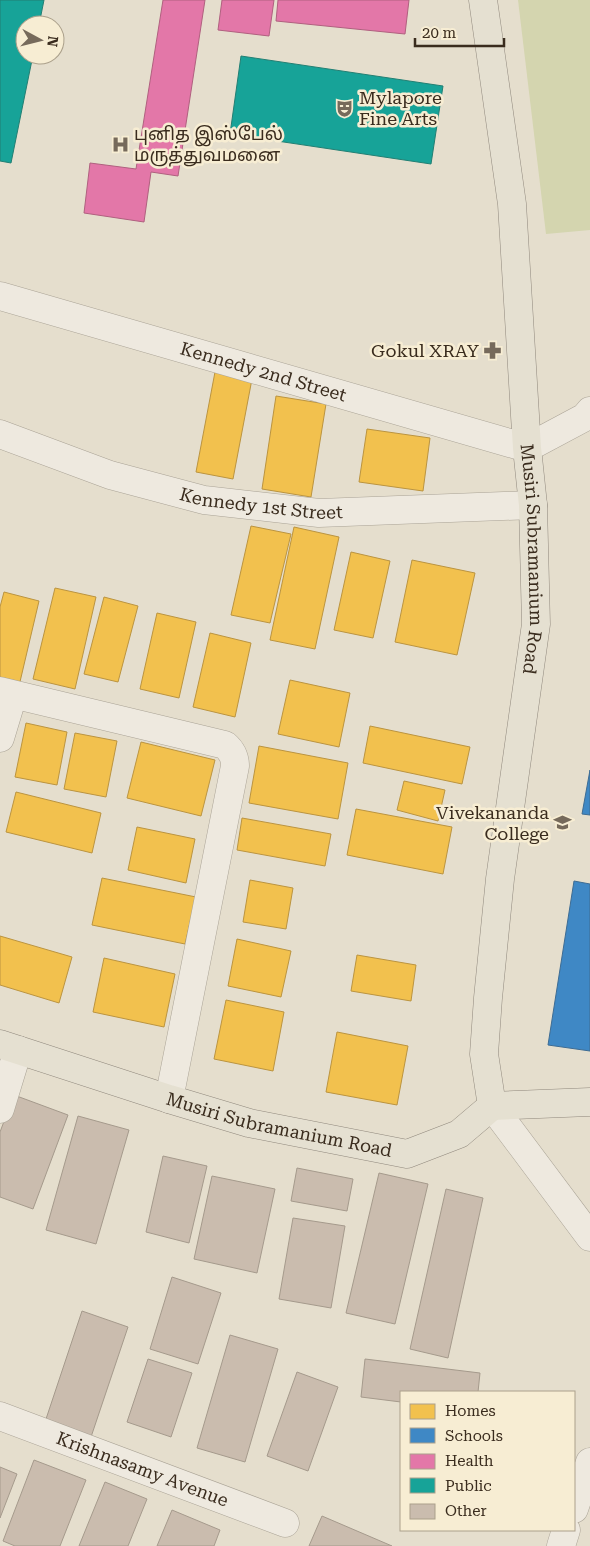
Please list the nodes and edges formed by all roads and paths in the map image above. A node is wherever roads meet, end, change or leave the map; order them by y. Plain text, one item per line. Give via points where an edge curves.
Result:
1 (483, 0) edge
2 (0, 296) edge
3 (590, 411) edge
4 (0, 434) edge
5 (527, 448) junction
6 (533, 505) junction
7 (7, 693) edge
8 (0, 738) edge
9 (9, 1047) edge
10 (170, 1099) junction
11 (590, 1102) edge
12 (492, 1106) junction
13 (0, 1109) edge
14 (590, 1237) edge
15 (0, 1416) edge
16 (590, 1462) edge
17 (575, 1506) edge
18 (285, 1523) dead end
19 (566, 1531) edge
20 (561, 1546) edge

1 - 5 main road, Musiri Subramanium Road via 512,204
2 - 5 street, Kennedy 2nd Street
3 - 5 street via 585,417
4 - 6 street, Kennedy 1st Street via 110,475 204,500 319,513
5 - 6 main road, Musiri Subramanium Road
6 - 12 main road, Musiri Subramanium Road via 536,624 500,879 485,1035 484,1054
7 - 8 street
7 - 10 street via 225,745 234,758
9 - 10 main road, Musiri Subramanium Road
9 - 13 street
10 - 12 main road, Musiri Subramanium Road via 248,1123 407,1154 459,1134
11 - 12 main road
12 - 14 street
15 - 18 street, Krishnasamy Avenue
16 - 17 street
19 - 20 street

